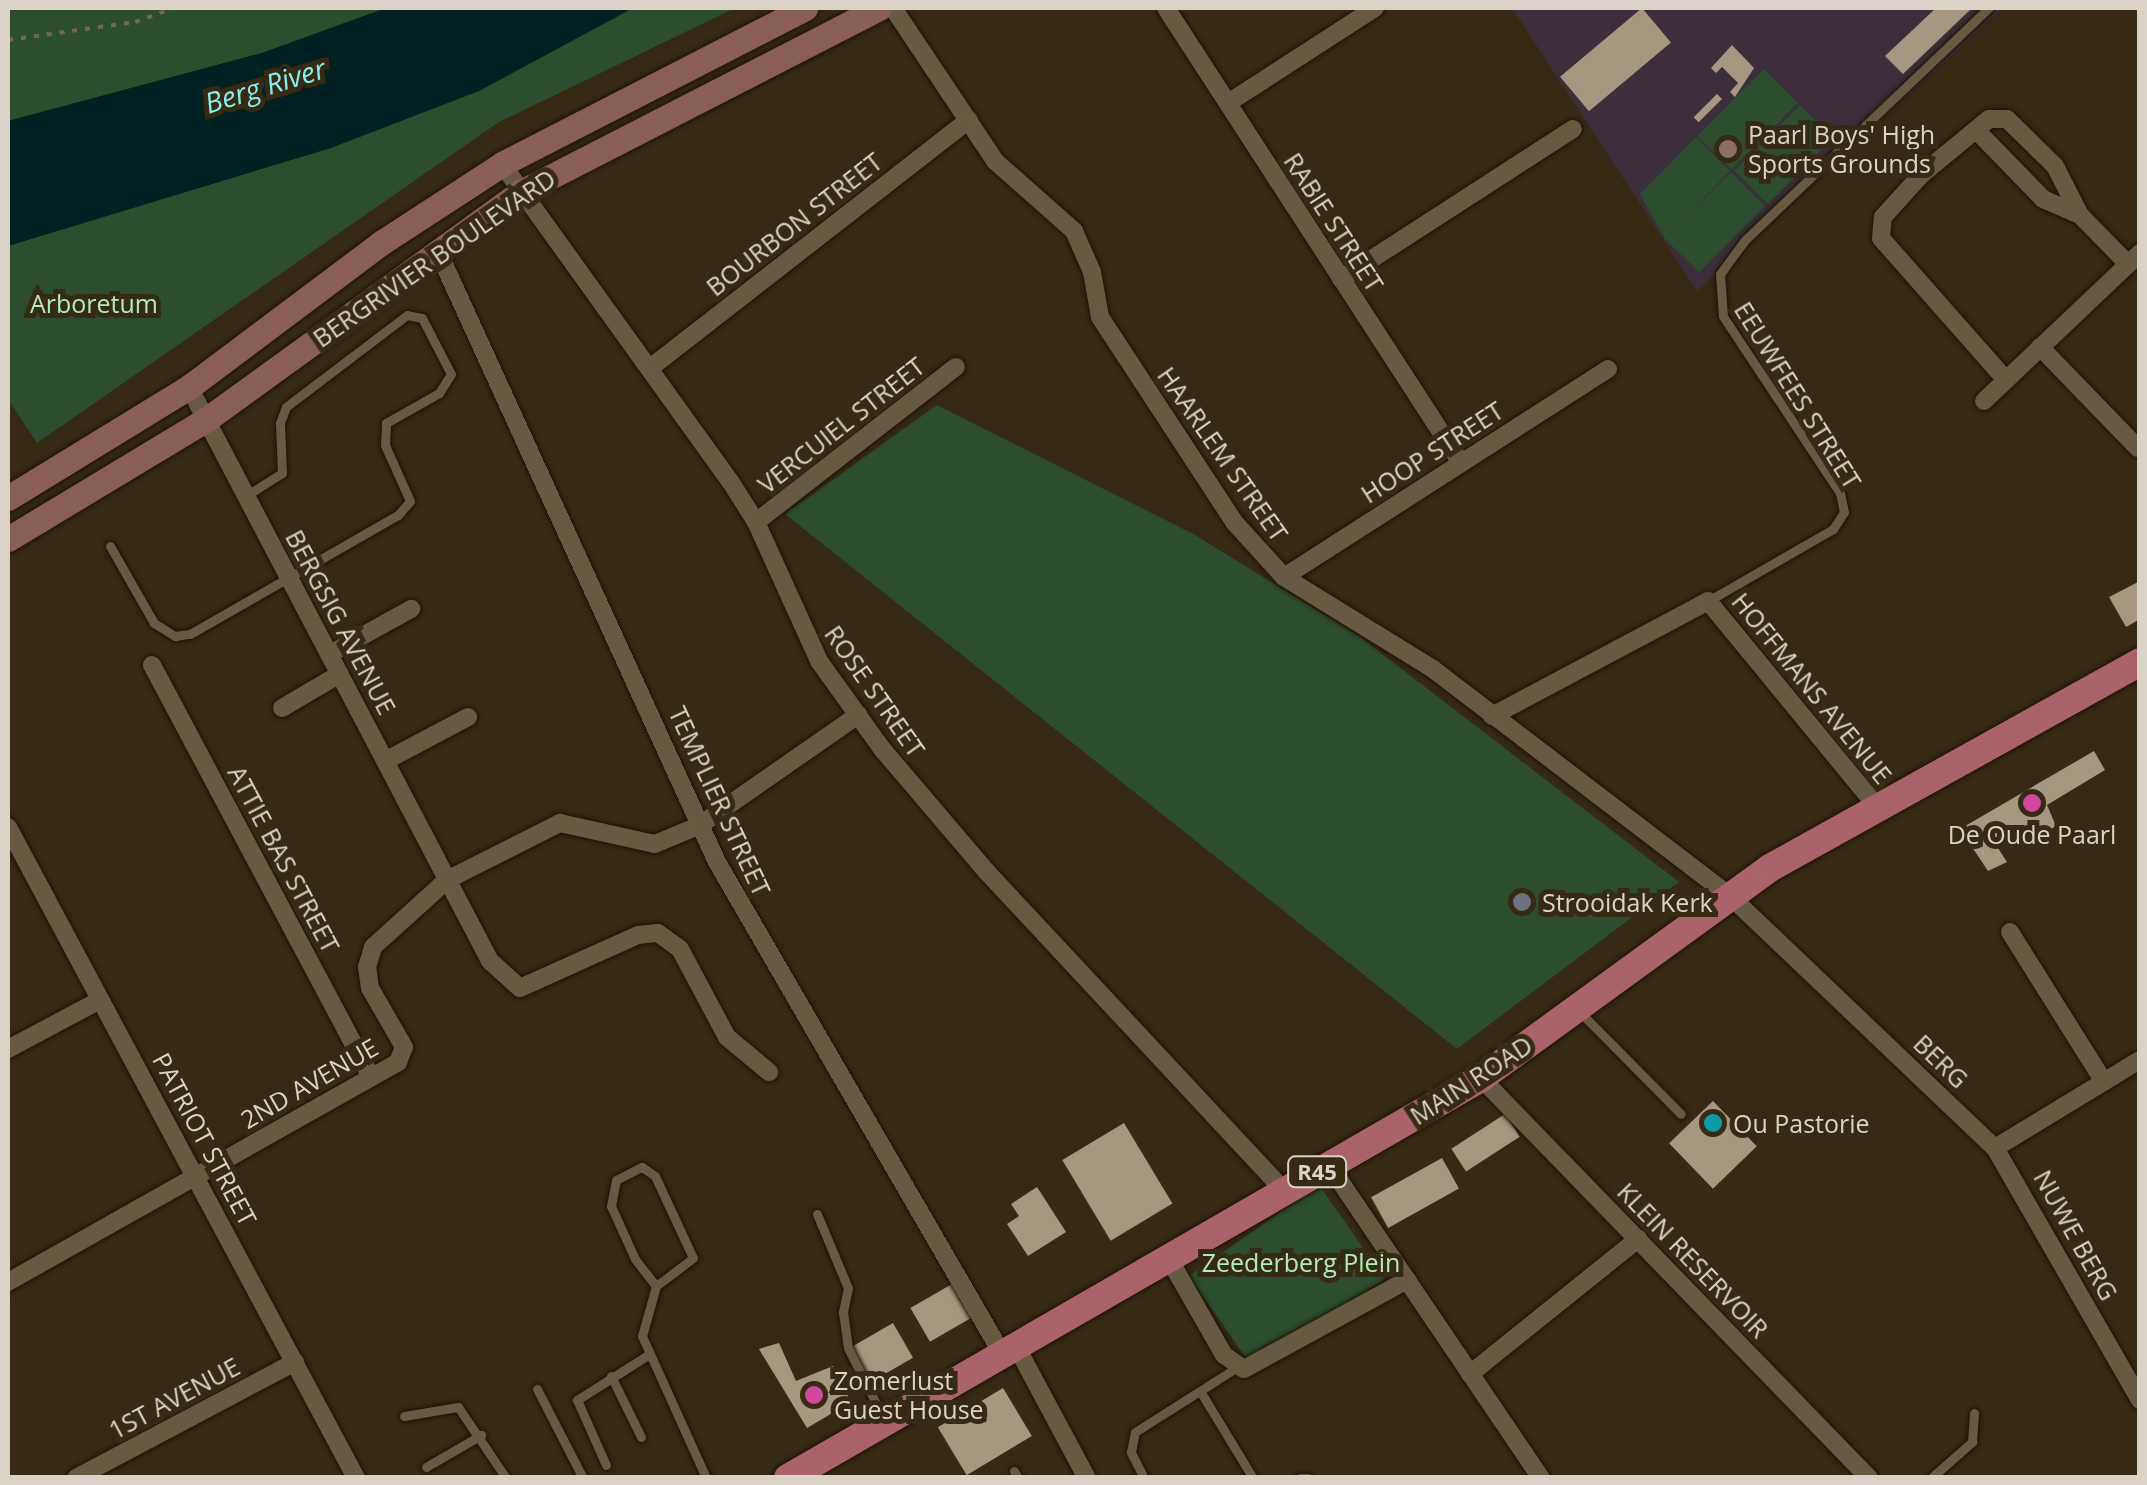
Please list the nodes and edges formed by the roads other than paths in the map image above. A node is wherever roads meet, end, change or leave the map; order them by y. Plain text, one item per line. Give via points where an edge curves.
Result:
1 (805, 8) edge
2 (879, 8) edge
3 (893, 8) edge
4 (1166, 8) edge
5 (1375, 8) edge
6 (1989, 8) edge
7 (1228, 103) junction
8 (968, 120) junction
9 (1573, 129) dead end
10 (1976, 130) junction
11 (502, 164) junction
12 (521, 192) junction
13 (2080, 215) junction
14 (437, 249) junction
15 (2134, 258) edge
16 (1341, 278) junction
17 (2040, 347) junction
18 (956, 367) dead end
19 (650, 368) junction
20 (1608, 369) dead end
21 (2006, 380) junction
22 (189, 388) junction
23 (1984, 401) dead end
24 (207, 419) junction
25 (2138, 448) edge
26 (1461, 463) junction
27 (246, 495) junction
28 (8, 498) edge
29 (756, 522) junction
30 (8, 538) edge
31 (110, 546) dead end
32 (1284, 577) junction
33 (290, 580) junction
34 (1708, 600) junction
35 (411, 609) dead end
36 (330, 654) junction
37 (2140, 662) edge
38 (152, 665) dead end
39 (340, 674) junction
40 (282, 708) dead end
41 (858, 715) junction
42 (468, 716) dead end
43 (1492, 716) junction
44 (385, 761) junction
45 (1877, 807) junction
46 (700, 825) junction
47 (8, 827) edge
48 (447, 880) junction
49 (1730, 895) junction
50 (2010, 932) dead end
51 (100, 1000) junction
52 (1576, 1008) junction
53 (8, 1049) edge
54 (2140, 1060) edge
55 (768, 1072) dead end
56 (371, 1077) junction
57 (1481, 1078) junction
58 (2104, 1082) junction
59 (1680, 1114) dead end
60 (1995, 1148) junction
61 (1329, 1165) junction
62 (198, 1176) junction
63 (1284, 1191) junction
64 (818, 1214) dead end
65 (1638, 1239) junction
66 (1168, 1257) junction
67 (1407, 1280) junction
68 (8, 1282) edge
69 (656, 1286) junction
70 (1008, 1348) junction
71 (648, 1355) junction
72 (295, 1362) junction
73 (1236, 1368) junction
74 (1470, 1374) junction
75 (611, 1376) junction
76 (538, 1389) dead end
77 (1200, 1391) junction
78 (2140, 1400) edge
79 (1974, 1414) dead end
80 (404, 1416) dead end
81 (884, 1419) junction
82 (481, 1435) junction
83 (642, 1437) dead end
84 (606, 1465) dead end
85 (426, 1467) dead end
86 (503, 1476) edge
87 (76, 1478) edge
88 (356, 1478) edge
89 (583, 1478) edge
90 (706, 1478) edge
91 (788, 1478) edge
92 (1087, 1478) edge
93 (1144, 1478) edge
94 (1253, 1478) edge
95 (1300, 1478) edge
96 (1308, 1478) edge
97 (1541, 1478) edge
98 (1869, 1478) edge
99 (1932, 1478) edge

1 - 11 street, BERGRIVIER BOULEVARD
2 - 12 street, BERGRIVIER BOULEVARD
3 - 8 street, HAARLEM STREET
4 - 7 street, RABIE STREET
5 - 7 street
6 - 34 lane, EEUWFEES STREET via 1725,263 1717,292 1723,316 1840,494 1844,512 1833,530
7 - 16 street, RABIE STREET
8 - 19 street, BOURBON STREET
8 - 32 street, HAARLEM STREET via 1011,179 1074,231 1092,272 1100,317 1234,522
9 - 16 street
10 - 13 street via 2043,200
10 - 13 street via 1996,117 2014,123 2064,178
10 - 21 street via 1890,208 1879,231 1904,270
11 - 12 street, ROSE STREET
11 - 22 street, BERGRIVIER BOULEVARD via 381,243
12 - 14 street, BERGRIVIER BOULEVARD
12 - 19 street, ROSE STREET
13 - 15 street
14 - 24 street, BERGRIVIER BOULEVARD
14 - 46 street, TEMPLIER STREET
15 - 17 street
16 - 26 street, RABIE STREET
17 - 21 street
17 - 25 street
18 - 29 street, VERCUIEL STREET
19 - 29 street, ROSE STREET
20 - 26 street, HOOP STREET
21 - 23 street
22 - 24 street, BERGSIG AVENUE
22 - 28 street, BERGRIVIER BOULEVARD
24 - 27 street, BERGSIG AVENUE
24 - 30 street, BERGRIVIER BOULEVARD
26 - 32 street, HOOP STREET
27 - 33 street, BERGSIG AVENUE
27 - 33 lane via 282,473 280,423 286,407 407,315 422,318 451,374 439,393 386,423 384,445 410,502
29 - 41 street, ROSE STREET via 793,614
31 - 33 lane via 154,623 175,636
32 - 43 street, HAARLEM STREET via 1433,669
33 - 36 street, BERGSIG AVENUE
34 - 43 street
34 - 45 street, HOFFMANS AVENUE
35 - 36 street
36 - 39 street, BERGSIG AVENUE
37 - 45 main road, MAIN ROAD / R45
38 - 56 street, ATTIE BAS STREET
39 - 40 street
39 - 44 street, BERGSIG AVENUE
41 - 46 street, 2ND AVENUE
41 - 63 street, ROSE STREET via 986,871
42 - 44 street
43 - 49 street, HAARLEM STREET
44 - 48 street, BERGSIG AVENUE
45 - 49 main road, MAIN ROAD / R45
46 - 48 street, 2ND AVENUE via 656,844 560,823
46 - 70 street, TEMPLIER STREET
47 - 51 street, PATRIOT STREET
48 - 55 street, BERGSIG AVENUE via 490,961 520,988 638,935 668,938 691,967 727,1038
48 - 56 street, 2ND AVENUE via 374,947 370,988 404,1047 398,1062
49 - 52 main road, MAIN ROAD / R45
49 - 60 street, BERG
50 - 58 street
51 - 53 street
51 - 62 street, PATRIOT STREET
52 - 57 main road, MAIN ROAD / R45
52 - 59 lane
54 - 58 street
56 - 62 street, 2ND AVENUE
57 - 61 main road, MAIN ROAD / R45
57 - 65 street, KLEIN RESERVOIR
58 - 60 street
60 - 78 street, NUWE BERG
61 - 63 main road, MAIN ROAD / R45
61 - 67 street
62 - 68 street, 2ND AVENUE
62 - 72 street, PATRIOT STREET
63 - 66 main road, MAIN ROAD / R45
64 - 81 lane via 848,1288 848,1348
65 - 74 street
65 - 98 street, KLEIN RESERVOIR
66 - 70 main road, MAIN ROAD / R45
66 - 73 street
67 - 73 street via 1258,1367
67 - 74 street
69 - 69 lane via 635,1259 611,1206 616,1180 642,1167 654,1176 693,1258
69 - 71 lane via 642,1326
70 - 81 main road, MAIN ROAD / R45
70 - 92 street, TEMPLIER STREET
71 - 75 lane
71 - 90 lane
72 - 87 street, 1ST AVENUE
72 - 88 street, PATRIOT STREET
73 - 77 lane
74 - 97 street
75 - 83 lane
75 - 84 lane via 577,1400
76 - 89 lane
77 - 93 lane via 1135,1432 1131,1452
77 - 94 lane
79 - 99 lane via 1972,1442
80 - 82 lane via 458,1406
81 - 91 main road, MAIN ROAD / R45
82 - 85 lane
82 - 86 lane
95 - 96 lane

